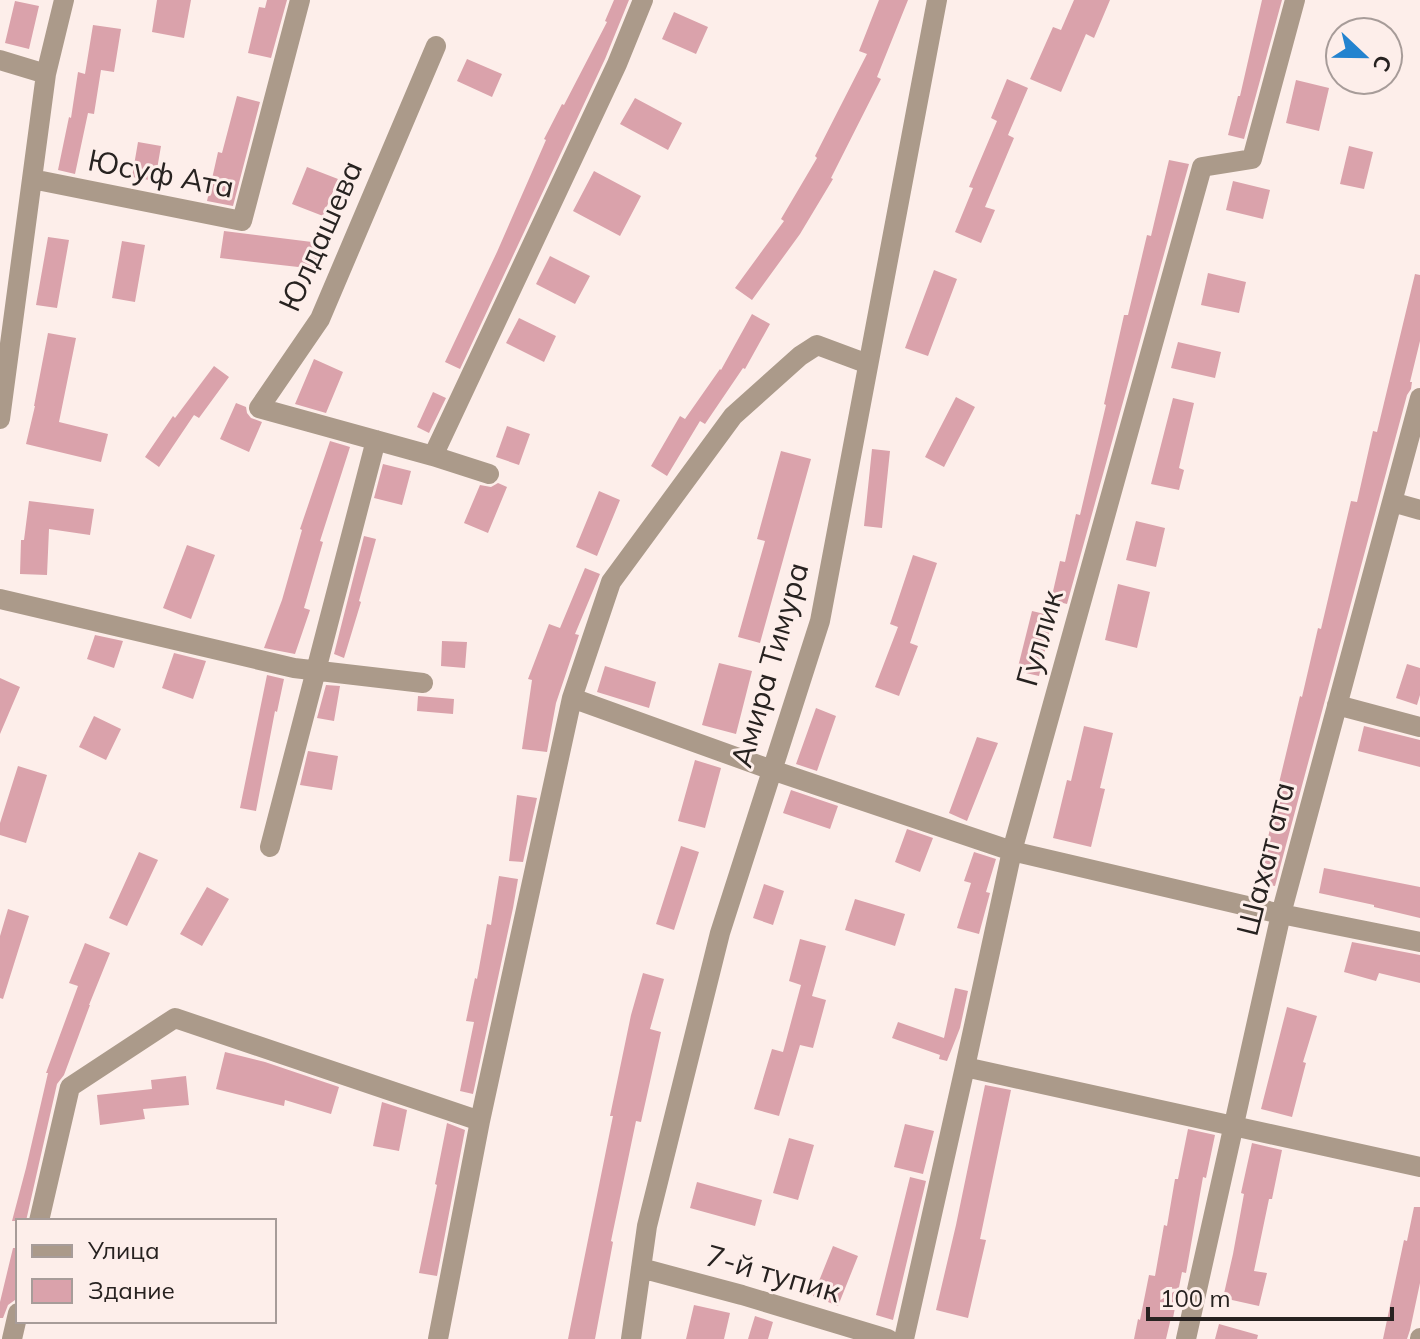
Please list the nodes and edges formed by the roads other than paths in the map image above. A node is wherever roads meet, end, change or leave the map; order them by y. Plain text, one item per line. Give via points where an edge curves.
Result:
1 (64, 0) edge
2 (300, 0) edge
3 (643, 0) edge
4 (937, 0) edge
5 (1295, 0) edge
6 (436, 46) dead end
7 (0, 60) edge
8 (46, 74) junction
9 (32, 179) junction
10 (868, 364) junction
11 (1420, 398) edge
12 (0, 419) edge
13 (376, 440) junction
14 (433, 456) junction
15 (489, 474) dead end
16 (1392, 502) junction
17 (1420, 510) edge
18 (0, 599) edge
19 (317, 670) junction
20 (423, 683) dead end
21 (572, 698) junction
22 (1337, 705) junction
23 (1420, 727) edge
24 (772, 770) junction
25 (270, 847) dead end
26 (1012, 851) junction
27 (1281, 914) junction
28 (1420, 942) edge
29 (965, 1067) junction
30 (480, 1121) junction
31 (1234, 1125) junction
32 (1420, 1167) edge
33 (39, 1219) edge
34 (641, 1268) junction
35 (438, 1339) edge
36 (631, 1339) edge
37 (888, 1339) edge
38 (904, 1339) edge
39 (1186, 1339) edge

1 - 8 street
2 - 9 street, Юсуф Ата via 242,221
3 - 14 street
4 - 10 street, Амира Тимура
5 - 26 street, Гуллик via 1252,159 1202,167
6 - 13 street, Юлдашева via 320,319 259,408
7 - 8 street
8 - 9 street
9 - 12 street
10 - 21 street via 817,345 733,416 611,582
10 - 24 street, Амира Тимура via 820,621
11 - 16 street, Шахат ата
13 - 14 street, Юлдашева
13 - 19 street
14 - 15 street, Юлдашева
16 - 17 street
16 - 22 street, Шахат ата
18 - 19 street
19 - 20 street
19 - 25 street
21 - 24 street
21 - 30 street
22 - 23 street
22 - 27 street, Шахат ата
24 - 26 street
24 - 34 street, Амира Тимура via 720,933
26 - 27 street
26 - 29 street, Гуллик
27 - 28 street
27 - 31 street, Шахат ата
29 - 31 street
29 - 38 street, Гуллик
30 - 33 street via 175,1018 70,1087
30 - 35 street
31 - 32 street
31 - 39 street, Шахат ата
34 - 36 street, Амира Тимура
34 - 37 street, 7-й тупик

